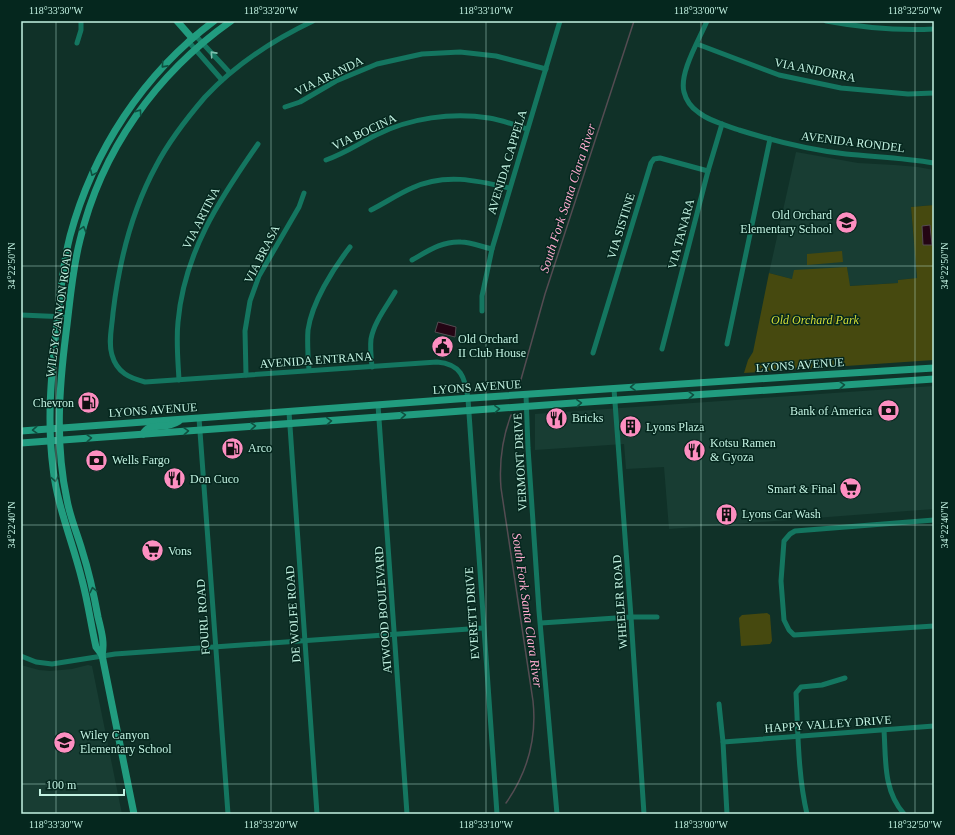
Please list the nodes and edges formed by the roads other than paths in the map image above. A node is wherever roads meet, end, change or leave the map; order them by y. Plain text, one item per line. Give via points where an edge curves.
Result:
1 (81, 21) edge
2 (177, 21) edge
3 (214, 21) edge
4 (231, 21) edge
5 (313, 21) edge
6 (560, 21) edge
7 (707, 21) edge
8 (826, 21) edge
9 (934, 29) edge
10 (191, 38) junction
11 (202, 42) junction
12 (77, 43) dead end
13 (697, 44) junction
14 (195, 49) junction
15 (546, 69) junction
16 (230, 73) junction
17 (222, 80) junction
18 (934, 93) edge
19 (285, 107) dead end
20 (722, 124) junction
21 (527, 129) junction
22 (770, 139) junction
23 (258, 144) dead end
24 (326, 160) dead end
25 (934, 163) edge
26 (708, 171) junction
27 (509, 188) junction
28 (304, 193) dead end
29 (371, 210) dead end
30 (350, 247) dead end
31 (492, 249) junction
32 (412, 260) dead end
33 (396, 292) dead end
34 (482, 311) dead end
35 (21, 315) edge
36 (58, 316) junction
37 (68, 317) junction
38 (727, 344) dead end
39 (662, 349) dead end
40 (593, 353) dead end
41 (372, 367) junction
42 (934, 369) edge
43 (309, 370) junction
44 (246, 375) junction
45 (179, 380) junction
46 (934, 380) edge
47 (614, 389) junction
48 (526, 395) junction
49 (468, 399) junction
50 (615, 400) junction
51 (378, 405) junction
52 (526, 407) junction
53 (468, 411) junction
54 (289, 412) junction
55 (379, 417) junction
56 (199, 418) junction
57 (185, 419) junction
58 (290, 424) junction
59 (59, 428) junction
60 (50, 429) junction
61 (200, 430) junction
62 (21, 431) edge
63 (143, 434) junction
64 (50, 440) junction
65 (60, 440) junction
66 (21, 443) edge
67 (934, 520) edge
68 (87, 566) junction
69 (79, 569) junction
70 (97, 611) junction
71 (89, 613) junction
72 (631, 617) junction
73 (657, 617) dead end
74 (541, 623) junction
75 (934, 626) edge
76 (483, 628) junction
77 (101, 629) junction
78 (92, 630) junction
79 (395, 634) junction
80 (305, 640) junction
81 (216, 646) junction
82 (102, 655) junction
83 (21, 656) edge
84 (845, 678) dead end
85 (719, 704) dead end
86 (934, 726) edge
87 (884, 730) junction
88 (798, 736) junction
89 (723, 742) junction
90 (134, 814) edge
91 (228, 814) edge
92 (318, 814) edge
93 (407, 814) edge
94 (497, 814) edge
95 (557, 814) edge
96 (644, 814) edge
97 (727, 814) edge
98 (807, 814) edge
99 (904, 814) edge

1 - 12 street
2 - 10 main road
3 - 10 main road, WILEY CANYON ROAD
4 - 11 main road, WILEY CANYON ROAD
5 - 16 street via 258,52
6 - 15 street, AVENIDA CAPPELA
7 - 13 street
8 - 9 street via 856,27
10 - 11 street
10 - 14 street
10 -> 36 main road, WILEY CANYON ROAD via 169,59 132,104 99,160 70,237
11 - 14 main road, WILEY CANYON ROAD
16 -> 11 street
13 - 18 street, VIA ANDORRA via 779,75 841,88 908,94
13 - 20 street, AVENIDA RONDEL via 685,68 683,80 686,98 698,112
14 - 17 street
37 -> 14 main road, WILEY CANYON ROAD via 72,276 80,240 104,171 117,146 156,88
15 - 19 street, VIA ARANDA via 496,56 460,52 422,54 377,64
15 - 21 street, AVENIDA CAPPELA
16 - 17 street
17 - 45 street, AVENIDA ENTRANA via 182,126 156,165 135,212 123,250 116,288 110,342 112,356 119,369 130,378 145,382
20 - 22 street, AVENIDA RONDEL
20 - 26 street, VIA TANARA
21 - 24 street, VIA BOCINA via 490,118 431,118 403,124 376,135 342,155
21 - 27 street, AVENIDA CAPPELA
22 - 25 street, AVENIDA RONDEL via 834,152
22 - 38 street
23 - 45 street, VIA ARTINA via 214,210 198,241 187,271 178,323
26 - 39 street, VIA TANARA
26 - 40 street, VIA SISTINE via 660,158 652,162
27 - 29 street via 476,180 435,181 413,187
27 - 31 street, AVENIDA CAPPELA
28 - 44 street, VIA BRASA via 299,207 259,276 250,301 245,331
30 - 43 street via 322,291 312,313 308,330
31 - 32 street via 450,242 438,245
31 - 34 street, AVENIDA CAPPELA via 482,296
33 - 41 street via 378,319 371,338
35 - 36 street
36 - 37 street
36 - 60 main road, WILEY CANYON ROAD via 51,377
37 - 59 main road, WILEY CANYON ROAD via 60,387
41 - 43 street, AVENIDA ENTRANA
41 - 49 street, AVENIDA ENTRANA via 437,362 449,364 457,368 464,379
42 -> 47 main road, LYONS AVENUE
43 - 44 street, AVENIDA ENTRANA
44 - 45 street, AVENIDA ENTRANA
50 -> 46 main road, LYONS AVENUE
47 - 48 main road, LYONS AVENUE
47 - 50 street, WHEELER ROAD
48 - 49 main road, LYONS AVENUE
48 - 52 street, VERMONT DRIVE
49 - 51 main road, LYONS AVENUE
49 - 53 street, AVENIDA ENTRANA
52 -> 50 main road, LYONS AVENUE
50 - 72 street, WHEELER ROAD
51 - 54 main road, LYONS AVENUE
51 - 55 street, ATWOOD BOULEVARD
53 -> 52 main road, LYONS AVENUE
52 - 74 street, VERMONT DRIVE
55 -> 53 main road, LYONS AVENUE
53 - 76 street, EVERETT DRIVE
54 - 56 main road, LYONS AVENUE
54 - 58 street, DE WOLFE ROAD
58 -> 55 main road, LYONS AVENUE
55 - 79 street, ATWOOD BOULEVARD
56 - 57 main road, LYONS AVENUE
56 - 61 street, FOURL ROAD
57 - 59 main road, LYONS AVENUE
57 - 63 main road via 169,425 149,427
61 -> 58 main road, LYONS AVENUE
58 - 80 street, DE WOLFE ROAD
59 - 60 main road, LYONS AVENUE
59 - 65 main road, WILEY CANYON ROAD
60 -> 62 main road, LYONS AVENUE
60 - 64 main road, WILEY CANYON ROAD
63 -> 61 main road, LYONS AVENUE
61 - 81 street, FOURL ROAD
65 -> 63 main road, LYONS AVENUE
64 - 65 main road, LYONS AVENUE
64 - 66 main road, LYONS AVENUE
64 -> 69 main road, WILEY CANYON ROAD via 57,494
65 - 68 main road, WILEY CANYON ROAD via 61,469 67,501
67 - 75 street via 796,530 784,542 781,581 784,620 794,635
68 - 69 main road
70 -> 68 main road, WILEY CANYON ROAD
69 - 71 main road, WILEY CANYON ROAD
70 - 71 main road
70 - 77 main road, WILEY CANYON ROAD
71 - 78 main road, WILEY CANYON ROAD
72 - 73 street
72 - 74 street
72 - 96 street, WHEELER ROAD
74 - 95 street, VERMONT DRIVE
76 - 79 street
76 - 94 street, EVERETT DRIVE
77 - 78 main road
77 - 82 main road, WILEY CANYON ROAD via 104,647
78 - 82 main road, WILEY CANYON ROAD via 96,647
79 - 80 street
79 - 93 street, ATWOOD BOULEVARD
80 - 81 street
80 - 92 street, DE WOLFE ROAD
81 - 82 street
81 - 91 street, FOURL ROAD
82 - 83 street via 52,664 36,662
82 - 90 main road, WILEY CANYON ROAD
84 - 88 street via 822,685 801,687 796,693
85 - 89 street
86 - 87 street, HAPPY VALLEY DRIVE
87 - 88 street, HAPPY VALLEY DRIVE
87 - 99 street via 886,777 890,790
88 - 89 street, HAPPY VALLEY DRIVE
88 - 98 street
89 - 97 street

